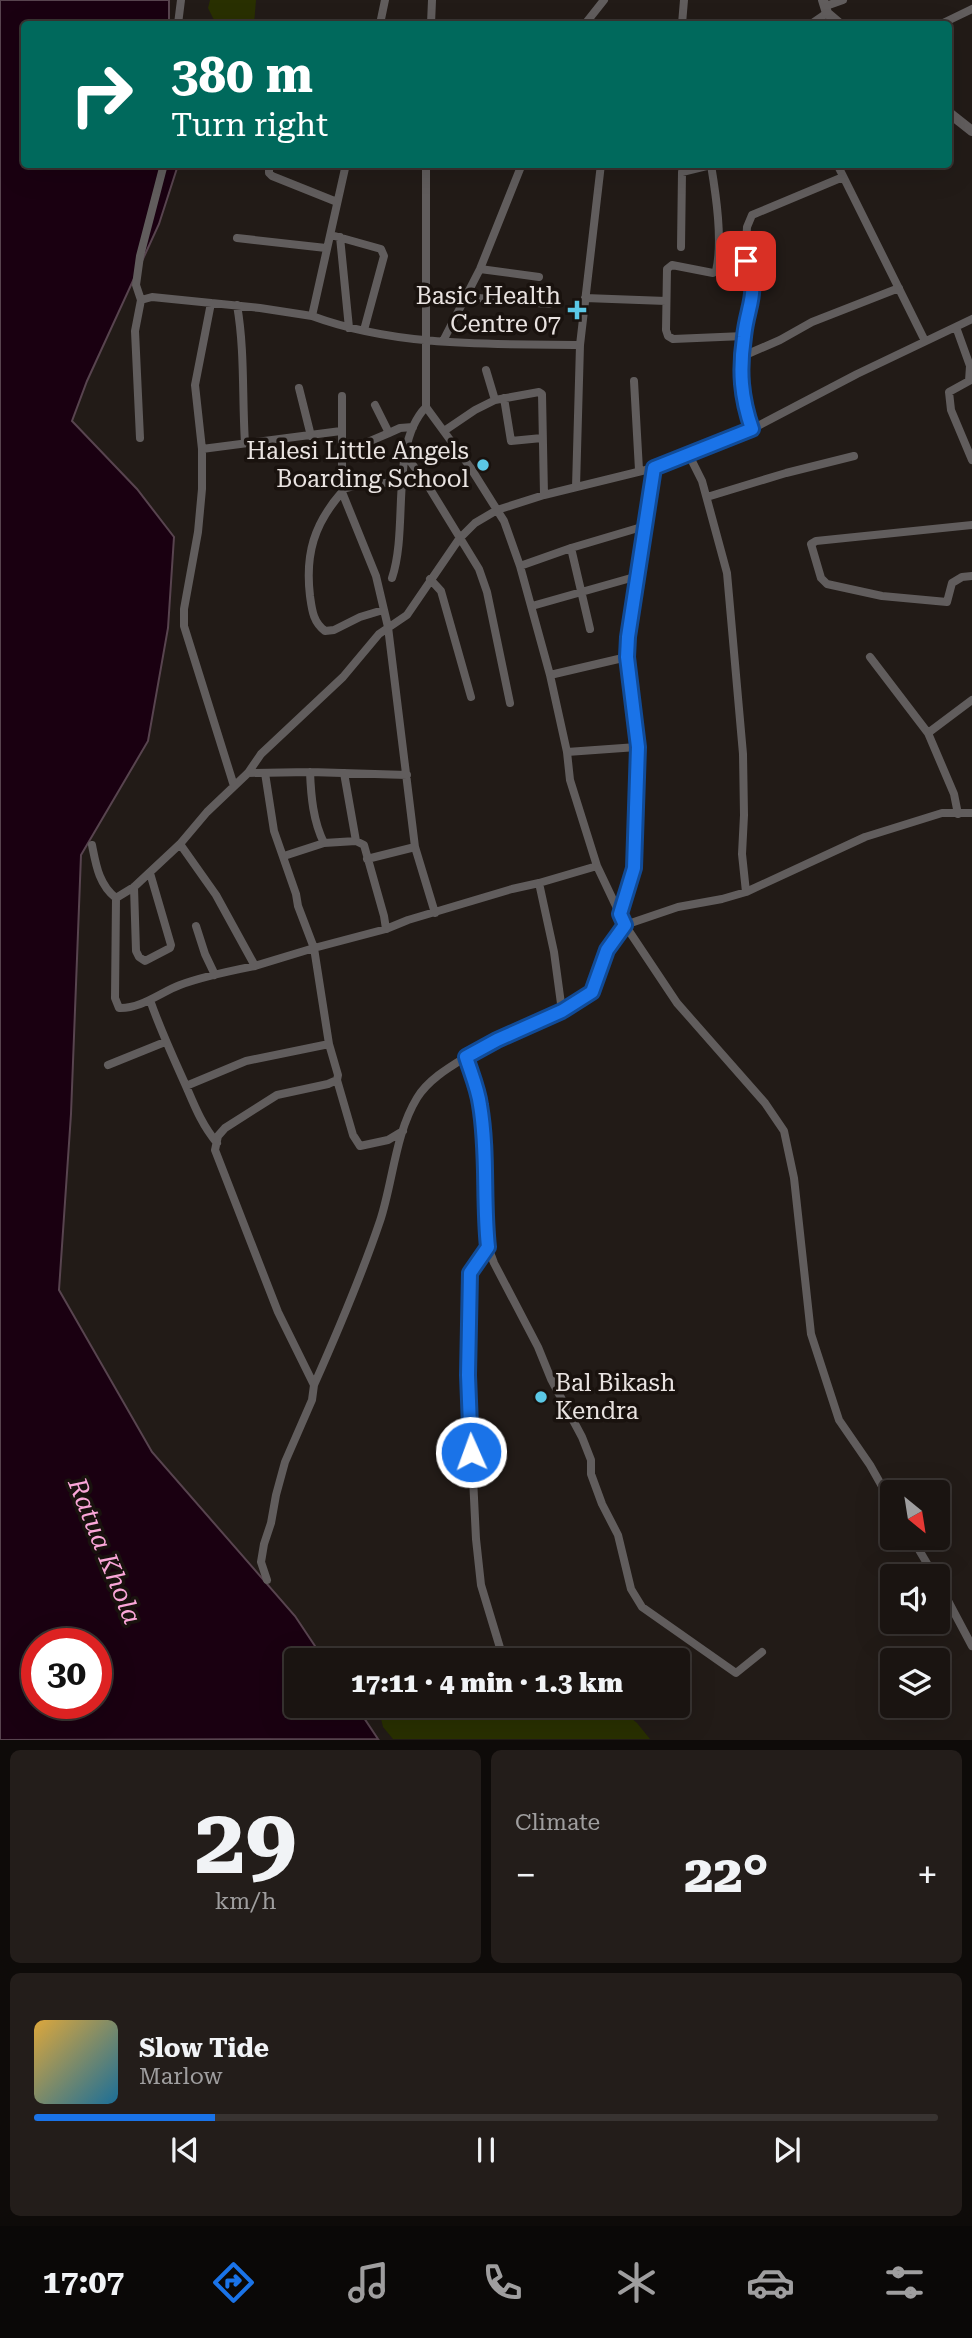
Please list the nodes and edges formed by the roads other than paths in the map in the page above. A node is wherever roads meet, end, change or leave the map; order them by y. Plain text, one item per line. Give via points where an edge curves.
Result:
1 (181, 0) edge
2 (385, 0) edge
3 (432, 0) edge
4 (604, 0) edge
5 (684, 0) edge
6 (843, 0) edge
7 (825, 7) edge
8 (972, 9) edge
9 (178, 21) edge
10 (381, 21) edge
11 (431, 21) edge
12 (587, 21) edge
13 (682, 21) edge
14 (813, 21) edge
15 (837, 21) edge
16 (947, 21) edge
17 (952, 115) edge
18 (972, 131) edge
19 (163, 168) edge
20 (270, 168) edge
21 (345, 168) edge
22 (426, 168) edge
23 (520, 168) edge
24 (600, 168) edge
25 (700, 168) edge
26 (713, 168) edge
27 (839, 168) edge
28 (844, 177) junction
29 (337, 202) junction
30 (336, 236) junction
31 (237, 238) dead end
32 (681, 247) dead end
33 (326, 248) junction
34 (746, 261) junction
35 (718, 262) junction
36 (480, 269) junction
37 (539, 277) dead end
38 (900, 288) junction
39 (467, 297) junction
40 (584, 298) junction
41 (141, 300) junction
42 (666, 301) junction
43 (211, 303) junction
44 (549, 304) dead end
45 (237, 305) junction
46 (312, 316) junction
47 (972, 319) edge
48 (956, 327) junction
49 (349, 328) junction
50 (364, 330) junction
51 (744, 336) junction
52 (427, 340) junction
53 (443, 341) junction
54 (925, 341) junction
55 (580, 345) junction
56 (743, 356) junction
57 (486, 370) dead end
58 (634, 381) dead end
59 (299, 388) dead end
60 (342, 396) dead end
61 (500, 399) junction
62 (375, 405) dead end
63 (426, 407) junction
64 (413, 427) junction
65 (752, 429) junction
66 (341, 431) junction
67 (444, 431) junction
68 (389, 433) junction
69 (311, 436) junction
70 (140, 438) dead end
71 (542, 438) junction
72 (245, 443) junction
73 (202, 449) junction
74 (342, 453) junction
75 (405, 454) junction
76 (689, 455) junction
77 (854, 457) dead end
78 (971, 457) edge
79 (654, 468) junction
80 (639, 470) junction
81 (403, 483) junction
82 (576, 487) junction
83 (342, 491) junction
84 (544, 495) junction
85 (707, 497) junction
86 (497, 510) junction
87 (972, 525) edge
88 (645, 526) junction
89 (459, 539) junction
90 (571, 548) junction
91 (520, 566) junction
92 (638, 576) junction
93 (972, 576) edge
94 (392, 578) dead end
95 (430, 579) junction
96 (582, 591) junction
97 (531, 607) junction
98 (383, 610) junction
99 (388, 627) junction
100 (590, 629) dead end
101 (627, 657) junction
102 (870, 657) dead end
103 (550, 675) junction
104 (471, 697) dead end
105 (972, 700) edge
106 (510, 703) dead end
107 (928, 733) junction
108 (638, 747) junction
109 (568, 752) junction
110 (310, 772) junction
111 (248, 773) junction
112 (265, 773) junction
113 (344, 773) junction
114 (407, 775) junction
115 (234, 786) junction
116 (972, 813) edge
117 (958, 814) junction
118 (356, 841) junction
119 (324, 843) junction
120 (180, 844) junction
121 (92, 845) dead end
122 (415, 847) junction
123 (284, 856) junction
124 (367, 859) junction
125 (597, 866) junction
126 (150, 873) junction
127 (539, 883) junction
128 (134, 887) junction
129 (746, 892) junction
130 (116, 898) junction
131 (435, 913) junction
132 (620, 914) junction
133 (625, 925) junction
134 (197, 926) dead end
135 (386, 929) junction
136 (314, 948) junction
137 (255, 966) junction
138 (215, 975) junction
139 (150, 1000) junction
140 (562, 1011) junction
141 (165, 1042) junction
142 (329, 1044) junction
143 (466, 1057) junction
144 (108, 1065) dead end
145 (337, 1080) junction
146 (186, 1086) junction
147 (403, 1131) junction
148 (217, 1143) junction
149 (488, 1247) junction
150 (314, 1385) junction
151 (880, 1483) edge
152 (267, 1580) dead end
153 (950, 1605) edge
154 (972, 1646) edge
155 (500, 1648) edge
156 (762, 1652) dead end

1 - 9 street
2 - 10 street
3 - 11 street
4 - 12 street
5 - 13 street
6 - 7 street
7 - 14 street
7 - 15 street
8 - 16 street
17 - 18 street
19 - 41 street via 140,256 136,285
20 - 29 street via 272,176
21 - 29 street
22 - 52 street
23 - 36 street
24 - 40 street
25 - 32 street via 682,172
26 - 35 street
27 - 28 street
28 - 34 street via 752,215
28 - 38 street
29 - 30 street
30 - 33 street
30 - 49 street
30 - 50 street via 381,249 384,256
31 - 33 street
33 - 46 street
34 - 35 street
34 - 51 street via 754,286
35 - 42 street via 713,273 672,265 667,269
36 - 37 street
36 - 39 street
38 - 54 street
38 - 56 street via 812,322
39 - 44 street
39 - 53 street
40 - 42 street
40 - 55 street
41 - 43 street
41 - 70 street via 135,331
42 - 51 street via 666,330 673,339
43 - 45 street
43 - 73 street via 195,385
45 - 46 street
45 - 72 street via 243,344
46 - 49 street
47 - 48 street
48 - 54 street
48 - 78 street via 970,366 969,381 949,392 951,410
49 - 50 street
50 - 52 street
51 - 56 street
52 - 53 street
52 - 63 street
53 - 55 street
54 - 65 street
55 - 82 street
56 - 65 street via 741,385
57 - 61 street
58 - 80 street
59 - 69 street
60 - 66 street
61 - 67 street
61 - 71 street via 511,441
61 - 71 street via 542,394
62 - 68 street
63 - 64 street
63 - 67 street
64 - 68 street
64 - 75 street
65 - 76 street
66 - 69 street
66 - 74 street
67 - 86 street
68 - 74 street
69 - 72 street
71 - 84 street
72 - 73 street
73 - 115 street via 198,532 184,626
74 - 83 street
75 - 81 street
75 - 89 street
76 - 79 street
76 - 85 street
77 - 85 street
79 - 80 street
79 - 88 street
80 - 82 street
81 - 83 street via 366,483
81 - 94 street
82 - 84 street
83 - 98 street via 370,558
83 - 98 street via 328,508 309,557 313,617 325,631
84 - 86 street
85 - 129 street via 727,573 743,754
86 - 89 street
86 - 91 street
87 - 93 street via 811,544 827,584 882,596 947,602 952,583
88 - 90 street
88 - 92 street
89 - 95 street
89 - 106 street via 479,569 487,593
90 - 91 street
90 - 96 street
91 - 97 street
92 - 96 street
92 - 101 street
95 - 99 street via 407,615
95 - 104 street via 441,591
96 - 97 street
96 - 100 street
97 - 103 street
98 - 99 street
99 - 111 street via 343,677 261,754
99 - 114 street
101 - 103 street
101 - 108 street
102 - 107 street
103 - 109 street
105 - 107 street
107 - 117 street
108 - 109 street
108 - 132 street via 634,868
109 - 125 street via 570,780
110 - 112 street
110 - 113 street
110 - 119 street
111 - 112 street
111 - 115 street
112 - 123 street via 274,831
113 - 114 street
113 - 118 street
114 - 122 street
115 - 120 street
116 - 117 street
117 - 129 street via 942,813 865,837
118 - 119 street
118 - 124 street via 363,845
119 - 123 street
120 - 126 street
120 - 137 street via 216,895
121 - 130 street via 102,883
122 - 124 street
122 - 131 street
123 - 136 street
124 - 135 street
125 - 127 street
125 - 132 street
126 - 128 street
126 - 128 street via 171,945 145,961 136,951
127 - 131 street
127 - 140 street
128 - 130 street
129 - 133 street
130 - 139 street via 115,998 120,1008 126,1009
131 - 135 street
132 - 133 street
133 - 140 street via 607,950 592,992
133 - 151 street via 677,1003 784,1130 794,1178 811,1334 839,1420
134 - 138 street
135 - 136 street
136 - 137 street
136 - 142 street
137 - 138 street
138 - 139 street
139 - 141 street
140 - 143 street
141 - 144 street
141 - 146 street
142 - 145 street
142 - 146 street via 246,1061
143 - 147 street via 417,1098
143 - 149 street via 480,1103
145 - 147 street via 360,1146 388,1140
145 - 148 street via 277,1095 225,1128
146 - 148 street via 204,1127
147 - 150 street via 380,1219
148 - 150 street via 215,1150 278,1312
149 - 155 street via 470,1273 468,1375 481,1585
149 - 156 street via 582,1437 602,1504 618,1535 631,1589 642,1607 736,1674
150 - 152 street via 275,1495 261,1562
153 - 154 street

